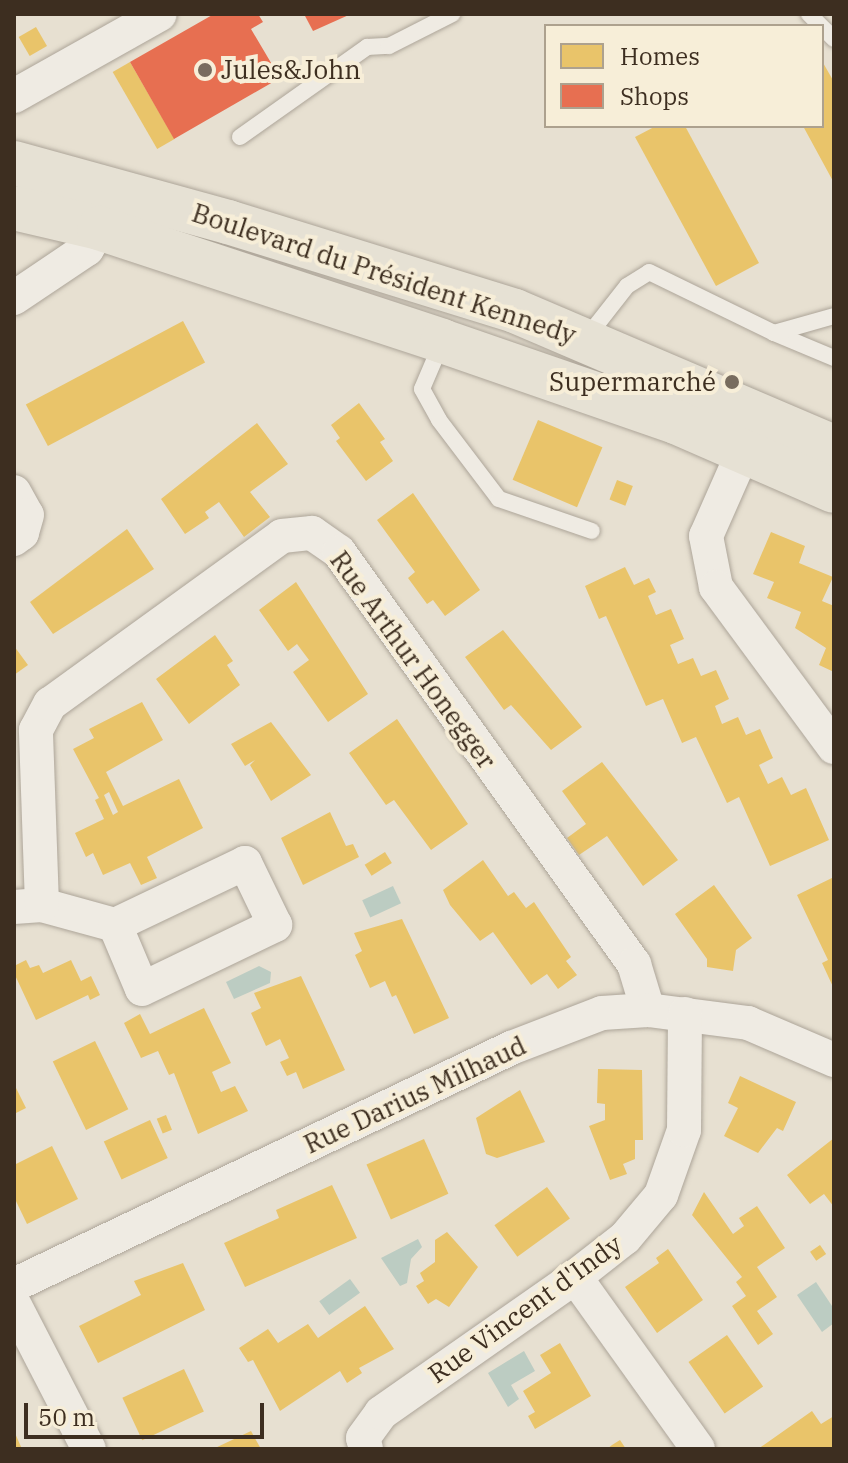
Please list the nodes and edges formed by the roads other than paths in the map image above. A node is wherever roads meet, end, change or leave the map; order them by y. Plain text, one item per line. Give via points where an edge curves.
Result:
1 (160, 14) edge
2 (452, 14) edge
3 (809, 14) edge
4 (832, 29) edge
5 (14, 96) edge
6 (240, 137) dead end
7 (14, 163) edge
8 (14, 208) edge
9 (99, 228) junction
10 (321, 250) junction
11 (14, 298) edge
12 (834, 316) edge
13 (774, 333) junction
14 (586, 338) junction
15 (442, 341) junction
16 (834, 358) edge
17 (834, 447) edge
18 (744, 450) junction
19 (834, 491) edge
20 (14, 492) edge
21 (592, 531) dead end
22 (14, 539) edge
23 (834, 747) edge
24 (28, 906) edge
25 (115, 925) junction
26 (648, 1010) junction
27 (685, 1014) junction
28 (834, 1060) edge
29 (575, 1277) junction
30 (14, 1285) edge
31 (14, 1304) edge
32 (89, 1449) edge
33 (366, 1449) edge
34 (698, 1449) edge

1 - 5 street
2 - 6 lane via 389,46 367,47
3 - 4 lane
7 - 10 main road, Boulevard du Président Kennedy
8 - 9 main road, Boulevard du Président Kennedy
9 - 10 main road via 108,212 132,213 235,242
9 - 11 street via 87,249
9 - 15 main road, Boulevard du Président Kennedy
10 - 14 main road, Boulevard du Président Kennedy
12 - 13 lane
13 - 14 lane via 649,272 627,286
13 - 16 lane
14 - 15 main road via 545,350
14 - 17 main road, Boulevard du Président Kennedy
15 - 18 main road, Boulevard du Président Kennedy
15 - 21 lane via 422,389 499,499
18 - 19 main road, Boulevard du Président Kennedy
18 - 23 street via 706,536 716,587
20 - 22 street via 27,515 22,533
24 - 25 street
24 - 26 street, Rue Arthur Honegger via 36,730 50,704 282,536 312,533 339,552 634,964
25 - 25 street via 142,989 275,925 245,863
26 - 27 street, Rue Darius Milhaud
26 - 30 street, Rue Darius Milhaud via 602,1013 511,1048
27 - 28 street, Rue Darius Milhaud via 748,1023
27 - 29 street, Rue Vincent d'Indy via 684,1130 661,1195 625,1238
29 - 33 street, Rue Vincent d'Indy via 381,1413 363,1438
29 - 34 street
31 - 32 street

